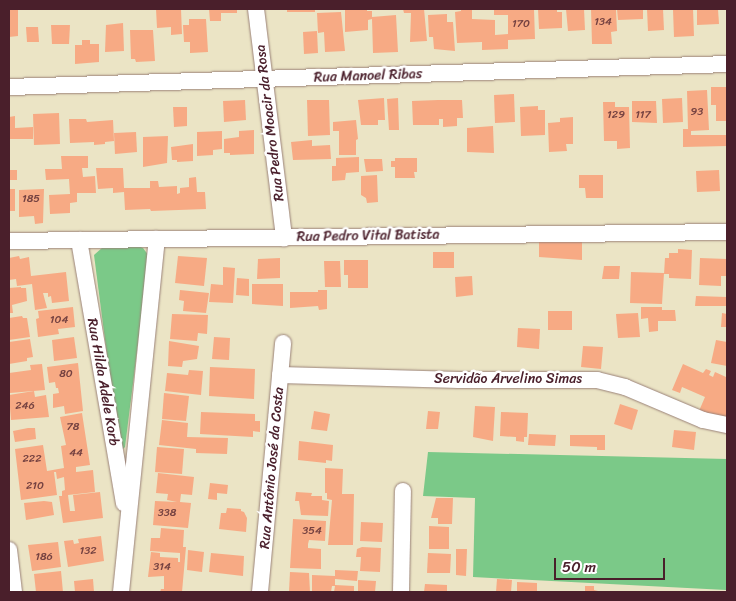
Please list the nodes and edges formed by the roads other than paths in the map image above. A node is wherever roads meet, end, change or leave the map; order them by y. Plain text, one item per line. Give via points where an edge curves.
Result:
1 (256, 9) edge
2 (727, 64) edge
3 (265, 79) junction
4 (9, 87) edge
5 (727, 232) edge
6 (284, 238) junction
7 (157, 239) junction
8 (79, 240) junction
9 (9, 241) edge
10 (283, 343) dead end
11 (280, 375) junction
12 (727, 425) edge
13 (403, 491) dead end
14 (128, 523) junction
15 (9, 550) edge
16 (14, 592) edge
17 (121, 592) edge
18 (260, 592) edge
19 (401, 592) edge

1 - 3 street, Rua Pedro Moacir da Rosa
2 - 3 street, Rua Manoel Ribas
3 - 4 street, Rua Manoel Ribas
3 - 6 street, Rua Pedro Moacir da Rosa
5 - 6 street, Rua Pedro Vital Batista
6 - 7 street, Rua Pedro Vital Batista
7 - 8 street, Rua Pedro Vital Batista
7 - 14 street
8 - 9 street, Rua Pedro Vital Batista
8 - 14 street, Rua Hilda Adele Korb
10 - 11 street, Rua Antônio José da Costa
11 - 12 street, Servidão Arvelino Simas via 597,380 625,387 703,420
11 - 18 street, Rua Antônio José da Costa
13 - 19 street
14 - 17 street
15 - 16 street

